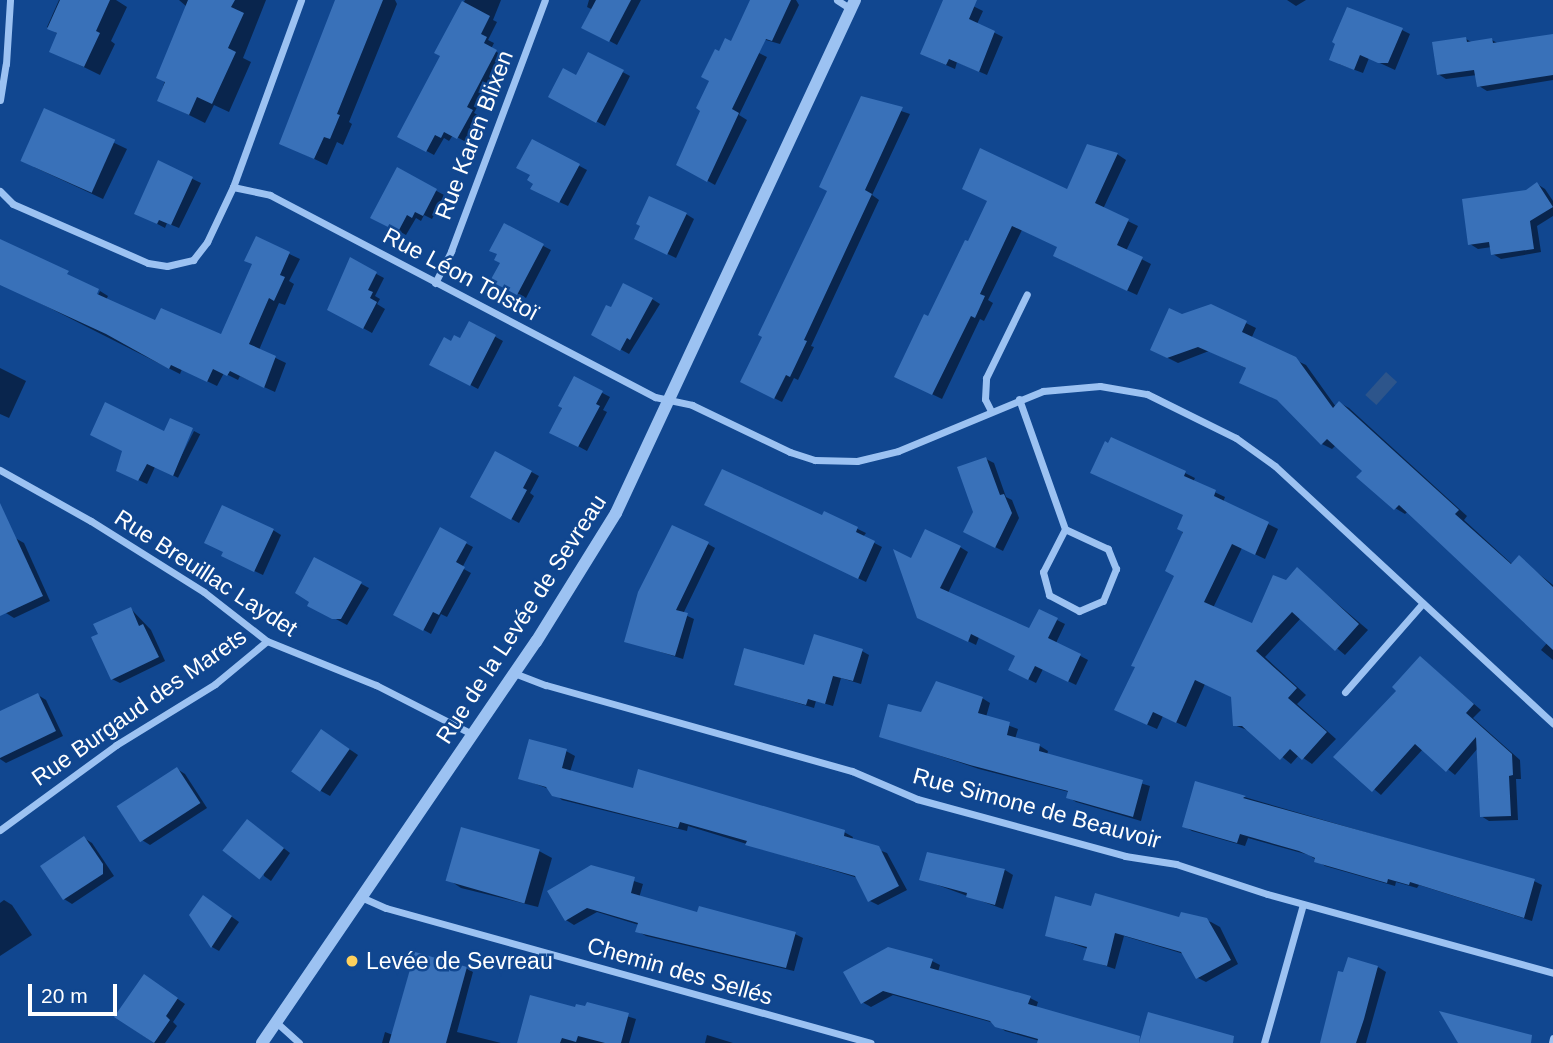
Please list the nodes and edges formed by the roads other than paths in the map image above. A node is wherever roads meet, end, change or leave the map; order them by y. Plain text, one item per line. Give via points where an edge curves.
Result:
1 (10, 0) edge
2 (301, 0) edge
3 (545, 0) edge
4 (837, 0) edge
5 (853, 5) edge
6 (0, 100) edge
7 (233, 187) junction
8 (0, 191) edge
9 (435, 283) junction
10 (1027, 294) dead end
11 (1019, 399) junction
12 (669, 400) junction
13 (991, 411) junction
14 (0, 470) edge
15 (1065, 529) junction
16 (1423, 603) junction
17 (267, 641) junction
18 (514, 673) junction
19 (1345, 692) dead end
20 (1553, 723) edge
21 (472, 734) junction
22 (0, 830) edge
23 (360, 897) junction
24 (1303, 904) junction
25 (1553, 973) edge
26 (276, 1022) junction
27 (262, 1043) edge
28 (299, 1043) edge
29 (871, 1043) edge
30 (1264, 1043) edge

1 - 6 street
2 - 7 street
3 - 9 street, Rue Karen Blixen
4 - 5 street
5 - 12 street, Rue de la Levée de Sevreau
7 - 8 street via 201,252 193,260 167,266 148,263 13,204
7 - 9 street, Rue Léon Tolstoï via 270,195
9 - 12 street, Rue Léon Tolstoï via 654,397
10 - 13 street via 986,378 985,398
11 - 13 street, Rue Léon Tolstoï
11 - 15 street
11 - 16 street, Rue Léon Tolstoï via 1070,386 1125,389 1147,394 1237,438 1275,466
12 - 13 street, Rue Léon Tolstoï via 692,405 790,452 836,461 898,451
12 - 18 street, Rue de la Levée de Sevreau via 616,513
14 - 17 street, Rue Breuillac Laydet via 204,593
15 - 15 street via 1043,572 1049,596 1079,611 1103,601 1116,569 1108,549
16 - 19 street
16 - 20 street, Rue Léon Tolstoï
17 - 21 street, Rue Breuillac Laydet via 376,685
17 - 22 street, Rue Burgaud des Marets via 215,684 116,746
18 - 21 street, Rue de la Levée de Sevreau
18 - 24 street, Rue Simone de Beauvoir via 852,771 917,799 1125,856 1176,864
21 - 23 street, Rue de la Levée de Sevreau
23 - 26 street, Rue de la Levée de Sevreau
23 - 29 street, Chemin des Sellés via 412,916
24 - 25 street, Rue Simone de Beauvoir
24 - 30 street
26 - 27 street, Rue de la Levée de Sevreau
26 - 28 street

